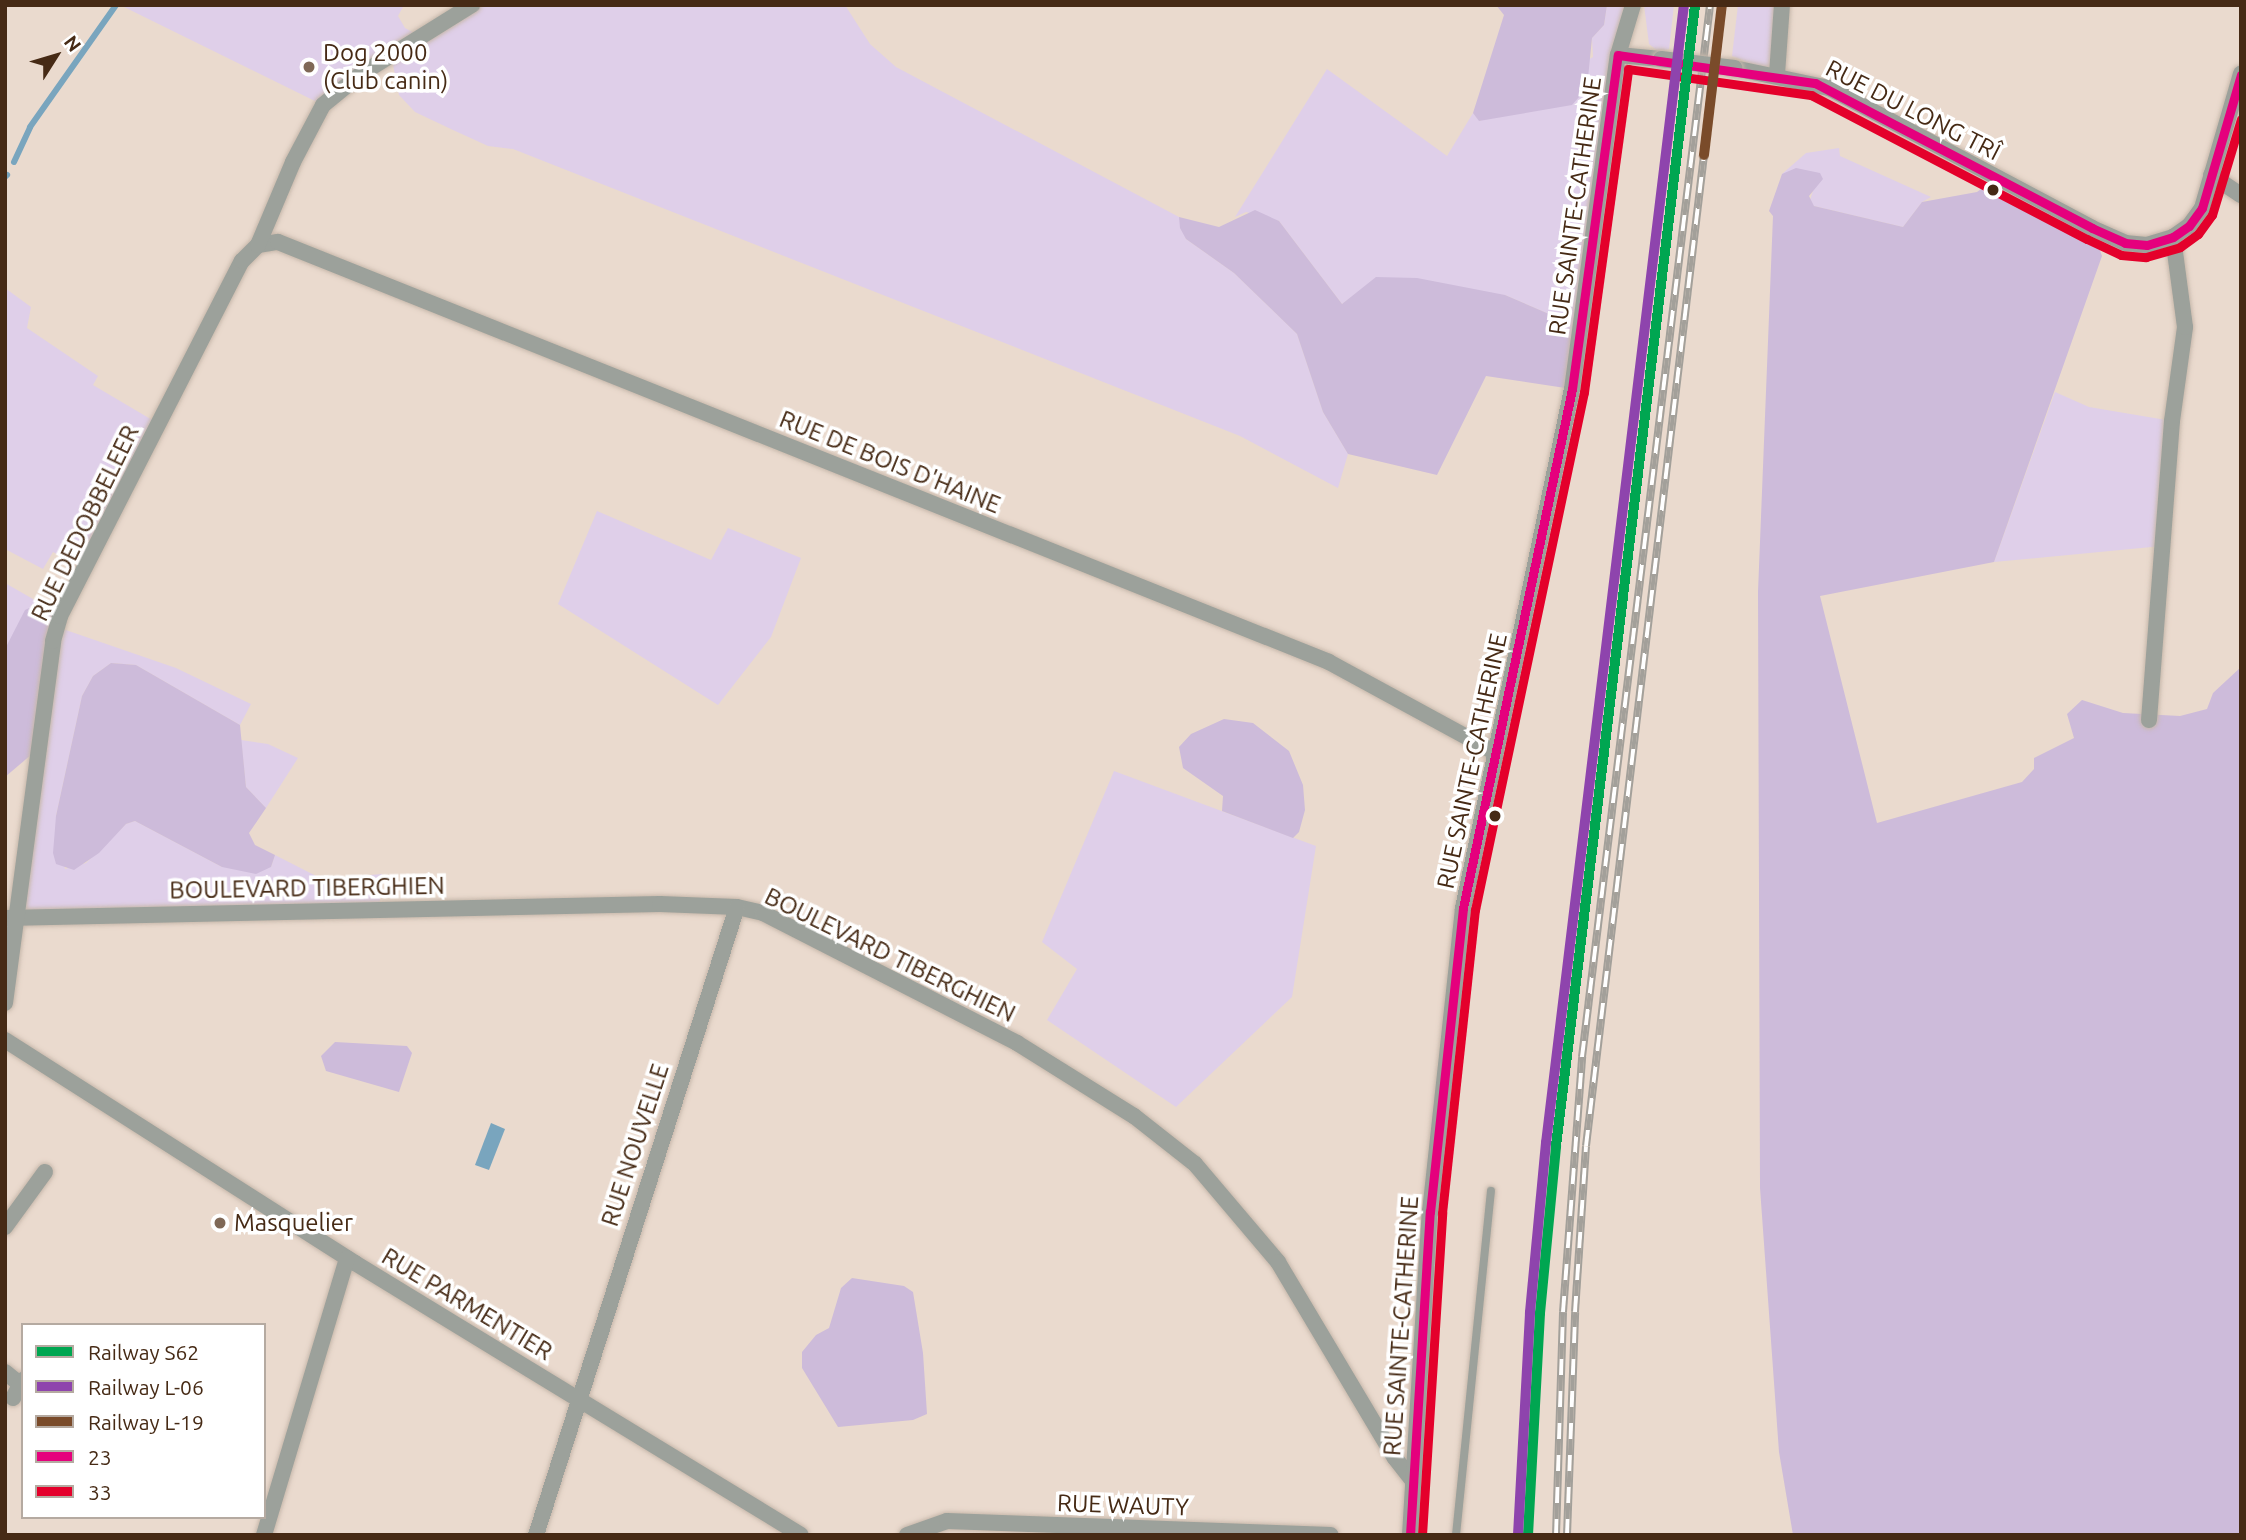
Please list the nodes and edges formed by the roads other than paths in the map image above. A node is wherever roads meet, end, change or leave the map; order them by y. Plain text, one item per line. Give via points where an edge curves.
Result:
1 (472, 5) edge
2 (1633, 5) edge
3 (1782, 5) edge
4 (1618, 55) junction
5 (1777, 74) junction
6 (2241, 74) edge
7 (2211, 175) junction
8 (2241, 195) edge
9 (2173, 237) junction
10 (254, 249) junction
11 (2149, 720) dead end
12 (1494, 752) junction
13 (737, 907) junction
14 (10, 917) edge
15 (5, 1003) edge
16 (5, 1040) edge
17 (45, 1172) dead end
18 (1491, 1191) dead end
19 (5, 1227) edge
20 (347, 1258) junction
21 (5, 1372) edge
22 (19, 1388) edge
23 (576, 1397) junction
24 (1413, 1481) junction
25 (913, 1533) edge
26 (264, 1535) edge
27 (536, 1535) edge
28 (801, 1535) edge
29 (1331, 1535) edge
30 (1410, 1535) edge
31 (1456, 1535) edge

1 - 10 street, RUE DEDOBBELEER via 360,74 323,104
2 - 4 street, RUE SAINTE-CATHERINE
3 - 5 street
4 - 5 street, RUE DU LONG TRÎ, bridge
4 - 12 street, RUE SAINTE-CATHERINE via 1572,389
5 - 9 street, RUE DU LONG TRÎ via 1829,88 2126,243 2147,245
6 - 7 street
7 - 8 street
7 - 9 street via 2202,208 2189,226
9 - 11 street via 2185,327 2172,421
10 - 12 street, RUE DE BOIS D'HAINE via 278,243 1329,662
10 - 14 street, RUE DEDOBBELEER via 60,616
12 - 24 street, RUE SAINTE-CATHERINE via 1450,1002 1430,1212
13 - 14 street, BOULEVARD TIBERGHIEN via 660,904
13 - 23 street, RUE NOUVELLE
13 - 24 street, BOULEVARD TIBERGHIEN via 785,923 926,993 1017,1043 1168,1141 1217,1187 1278,1262
14 - 15 street, RUE DEDOBBELEER
16 - 20 street, RUE PARMENTIER
17 - 19 street
18 - 31 lane
20 - 23 street, RUE PARMENTIER
20 - 26 street
21 - 22 street
23 - 27 street, RUE NOUVELLE
23 - 28 street, RUE PARMENTIER
24 - 30 street, RUE SAINTE-CATHERINE
25 - 29 street, RUE WAUTY via 947,1521

